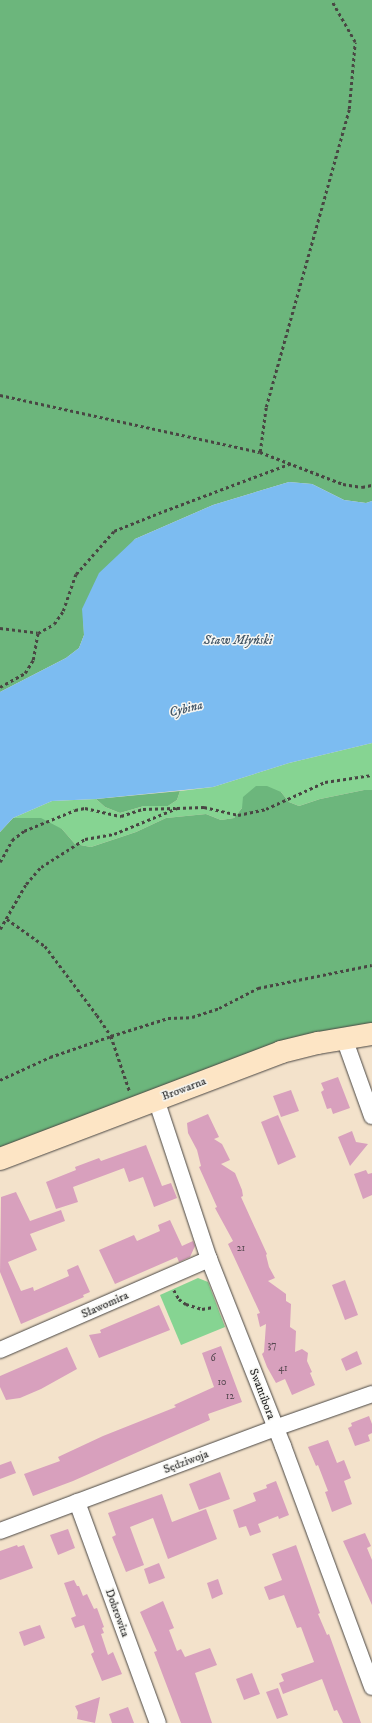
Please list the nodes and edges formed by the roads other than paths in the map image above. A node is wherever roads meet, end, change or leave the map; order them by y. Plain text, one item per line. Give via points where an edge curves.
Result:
1 (372, 1034) edge
2 (344, 1038) junction
3 (156, 1100) junction
4 (372, 1116) edge
5 (0, 1158) edge
6 (209, 1259) junction
7 (0, 1350) edge
8 (372, 1394) edge
9 (275, 1428) junction
10 (77, 1502) junction
11 (0, 1531) edge
12 (372, 1687) edge
13 (158, 1723) edge

1 - 2 street, Browarna
2 - 3 street, Browarna via 281,1052
2 - 4 street
3 - 5 street, Browarna
3 - 6 street, Swantibora
6 - 7 street, Sławomira
6 - 9 street, Swantibora
8 - 9 street, Sędziwoja
9 - 10 street, Sędziwoja
9 - 12 street, Swantibora
10 - 11 street, Sędziwoja
10 - 13 street, Dobrowita

